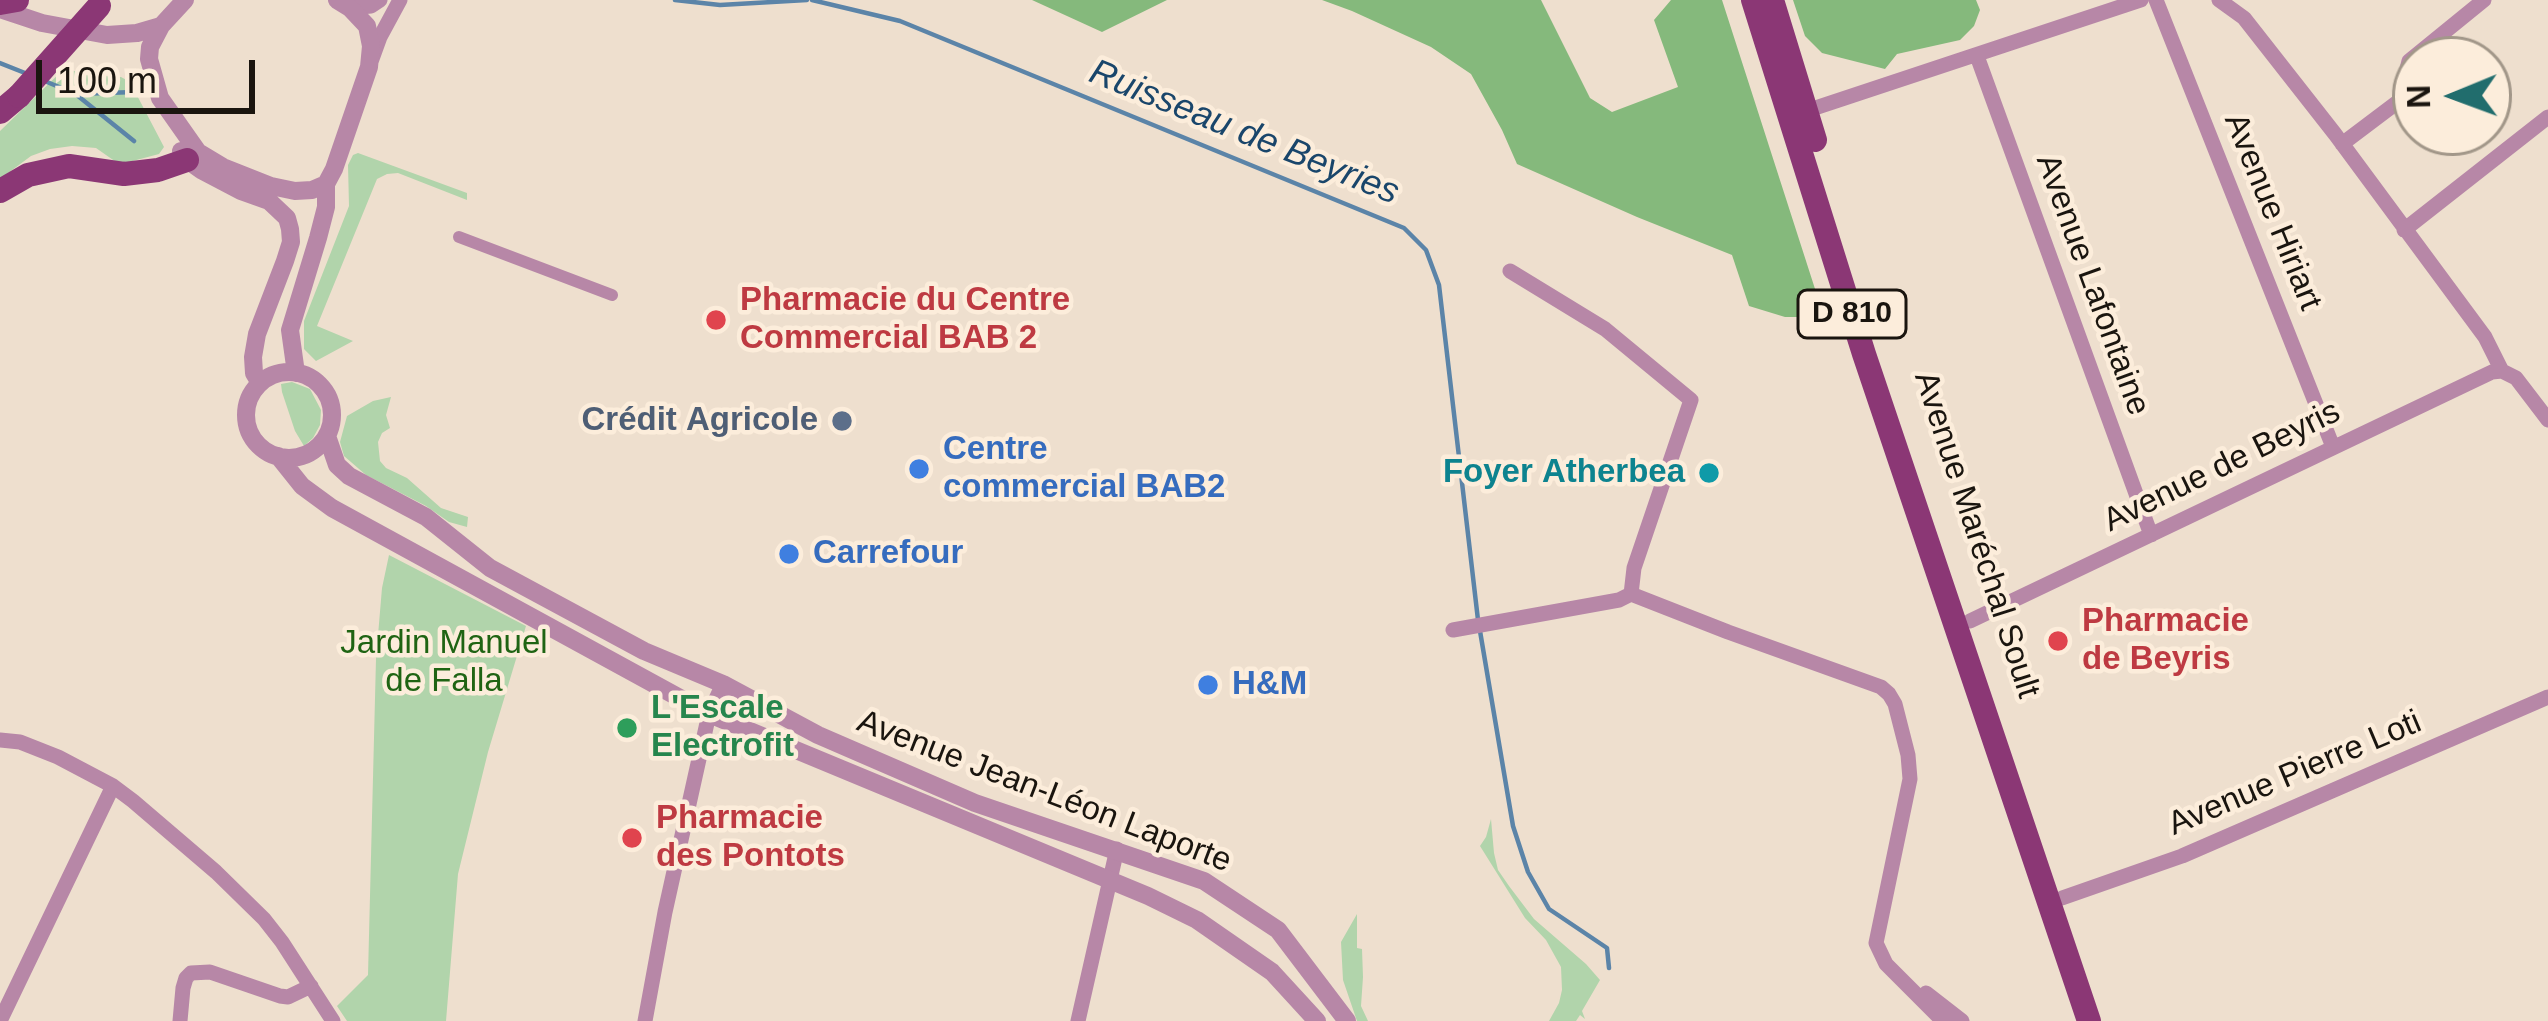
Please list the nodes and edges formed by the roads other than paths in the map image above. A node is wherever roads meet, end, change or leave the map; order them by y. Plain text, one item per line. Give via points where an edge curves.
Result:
1 (17, 0) edge
2 (184, 0) edge
3 (380, 0) edge
4 (400, 0) edge
5 (1753, 0) edge
6 (1772, 0) edge
7 (2141, 0) edge
8 (2156, 0) edge
9 (2218, 0) edge
10 (2484, 0) edge
11 (101, 3) edge
12 (344, 4) edge
13 (0, 6) edge
14 (161, 26) junction
15 (107, 35) junction
16 (1977, 56) junction
17 (369, 67) junction
18 (155, 80) junction
19 (9, 104) edge
20 (1806, 111) junction
21 (2548, 117) edge
22 (2342, 144) junction
23 (187, 160) junction
24 (326, 184) junction
25 (0, 191) edge
26 (2404, 230) junction
27 (459, 237) dead end
28 (1510, 271) dead end
29 (613, 296) dead end
30 (2502, 371) junction
31 (296, 373) junction
32 (260, 383) junction
33 (2548, 420) edge
34 (327, 436) junction
35 (2333, 447) junction
36 (278, 456) junction
37 (2151, 535) junction
38 (1631, 594) junction
39 (1963, 624) junction
40 (1454, 630) dead end
41 (723, 684) junction
42 (2548, 697) edge
43 (709, 714) junction
44 (1, 745) edge
45 (113, 786) junction
46 (1117, 850) junction
47 (1111, 882) junction
48 (2062, 898) junction
49 (311, 986) junction
50 (1953, 1019) edge
51 (0, 1021) edge
52 (180, 1021) edge
53 (333, 1021) edge
54 (645, 1021) edge
55 (1078, 1021) edge
56 (1317, 1021) edge
57 (1347, 1021) edge
58 (2089, 1021) edge
59 (2102, 1021) edge

1 - 13 main road
2 - 14 street
3 - 12 street
4 - 17 street
5 - 39 main road, D 810 via 1858,333
6 - 20 main road, Avenue Maréchal Soult / D 810
7 - 16 street
8 - 35 street, Avenue Hiriart
9 - 22 street via 2244,18
10 - 22 street via 2408,61 2398,101
11 - 19 main road, bridge
12 - 17 street via 367,26
13 - 15 street
14 - 15 street
14 - 18 street
15 - 18 street via 143,52
16 - 20 street
16 - 37 street, Avenue Lafontaine
17 - 24 street
18 - 23 street via 160,113
18 - 24 street via 198,152 271,187
20 - 39 main road, Avenue Maréchal Soult / D 810
21 - 26 street
22 - 26 street
23 - 25 main road via 124,174 69,166
23 - 32 street via 269,201 290,230 256,334
24 - 31 street via 290,330
26 - 30 street
27 - 29 street
28 - 38 street via 1605,329 1691,400
30 - 33 street
30 - 35 street, Avenue de Beyris
31 - 32 street
31 - 34 street via 316,381 330,402
32 - 36 street via 248,402 248,425
34 - 36 street via 310,453
34 - 41 street, Avenue Jean-Léon Laporte via 349,476 426,518 490,568
35 - 37 street, Avenue de Beyris
36 - 43 street, Avenue Jean-Léon Laporte via 332,508
37 - 39 street, Avenue de Beyris
38 - 40 street
38 - 50 street via 1889,694 1910,779 1876,943 1886,964
39 - 48 main road, Avenue Maréchal Soult / D 810
39 - 58 main road, D 810
41 - 43 street
41 - 46 street, Avenue Jean-Léon Laporte via 912,776
42 - 48 street, Avenue Pierre Loti via 2182,856
43 - 47 street, Avenue Jean-Léon Laporte
43 - 54 street
44 - 45 street via 20,742
45 - 49 street via 248,903
45 - 51 street
46 - 47 street
46 - 57 street, Avenue Jean-Léon Laporte via 1204,881 1268,922
47 - 55 street
47 - 56 street, Avenue Jean-Léon Laporte via 1214,930 1272,972
48 - 59 main road, Avenue Maréchal Soult / D 810
49 - 52 street via 288,997 191,973
49 - 53 street

